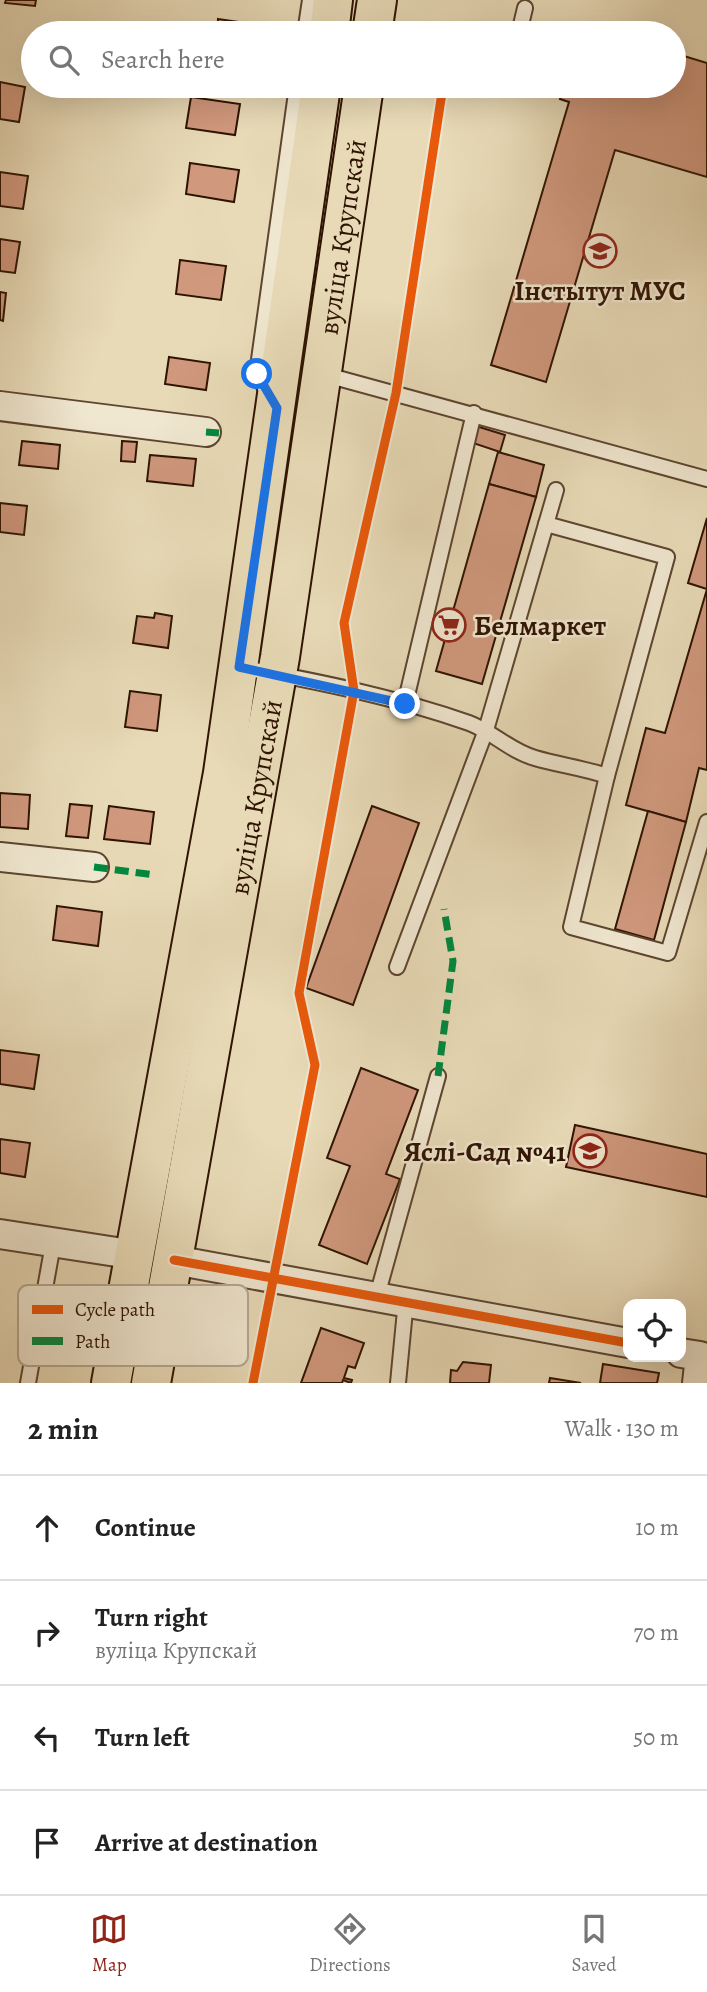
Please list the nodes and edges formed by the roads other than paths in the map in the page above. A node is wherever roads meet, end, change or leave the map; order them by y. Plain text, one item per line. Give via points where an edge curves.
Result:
1 (525, 8) dead end
2 (522, 21) edge
3 (296, 98) edge
4 (319, 98) edge
5 (362, 98) edge
6 (322, 374) junction
7 (0, 406) edge
8 (277, 408) junction
9 (474, 414) junction
10 (206, 432) dead end
11 (707, 480) edge
12 (556, 490) dead end
13 (546, 524) junction
14 (239, 667) junction
15 (277, 674) junction
16 (405, 704) junction
17 (486, 730) junction
18 (607, 776) junction
19 (707, 822) edge
20 (0, 857) edge
21 (94, 867) dead end
22 (397, 967) dead end
23 (438, 1076) dead end
24 (0, 1234) edge
25 (53, 1244) junction
26 (136, 1255) junction
27 (174, 1260) junction
28 (46, 1285) edge
29 (130, 1285) edge
30 (169, 1285) edge
31 (377, 1296) junction
32 (406, 1300) junction
33 (623, 1342) edge
34 (398, 1383) edge

1 - 2 lane
3 - 8 lane via 257,374
4 - 8 main road, вуліца Крупскай
5 - 6 main road, вуліца Крупскай
6 - 9 lane
6 - 15 main road, вуліца Крупскай
7 - 10 street
8 - 14 main road, вуліца Крупскай
9 - 11 lane
9 - 16 lane
12 - 13 lane
13 - 17 lane
13 - 18 lane via 667,557
14 - 15 lane
14 - 26 main road, вуліца Крупскай
15 - 16 lane
15 - 27 main road, вуліца Крупскай
16 - 17 lane
17 - 18 lane via 535,758
17 - 22 lane
18 - 19 lane via 571,927 668,953
20 - 21 street
23 - 31 lane
24 - 25 street
25 - 26 street
25 - 28 lane
26 - 29 main road, вуліца Крупскай
27 - 30 main road, вуліца Крупскай
27 - 31 street
31 - 32 street
32 - 33 street
32 - 34 lane

